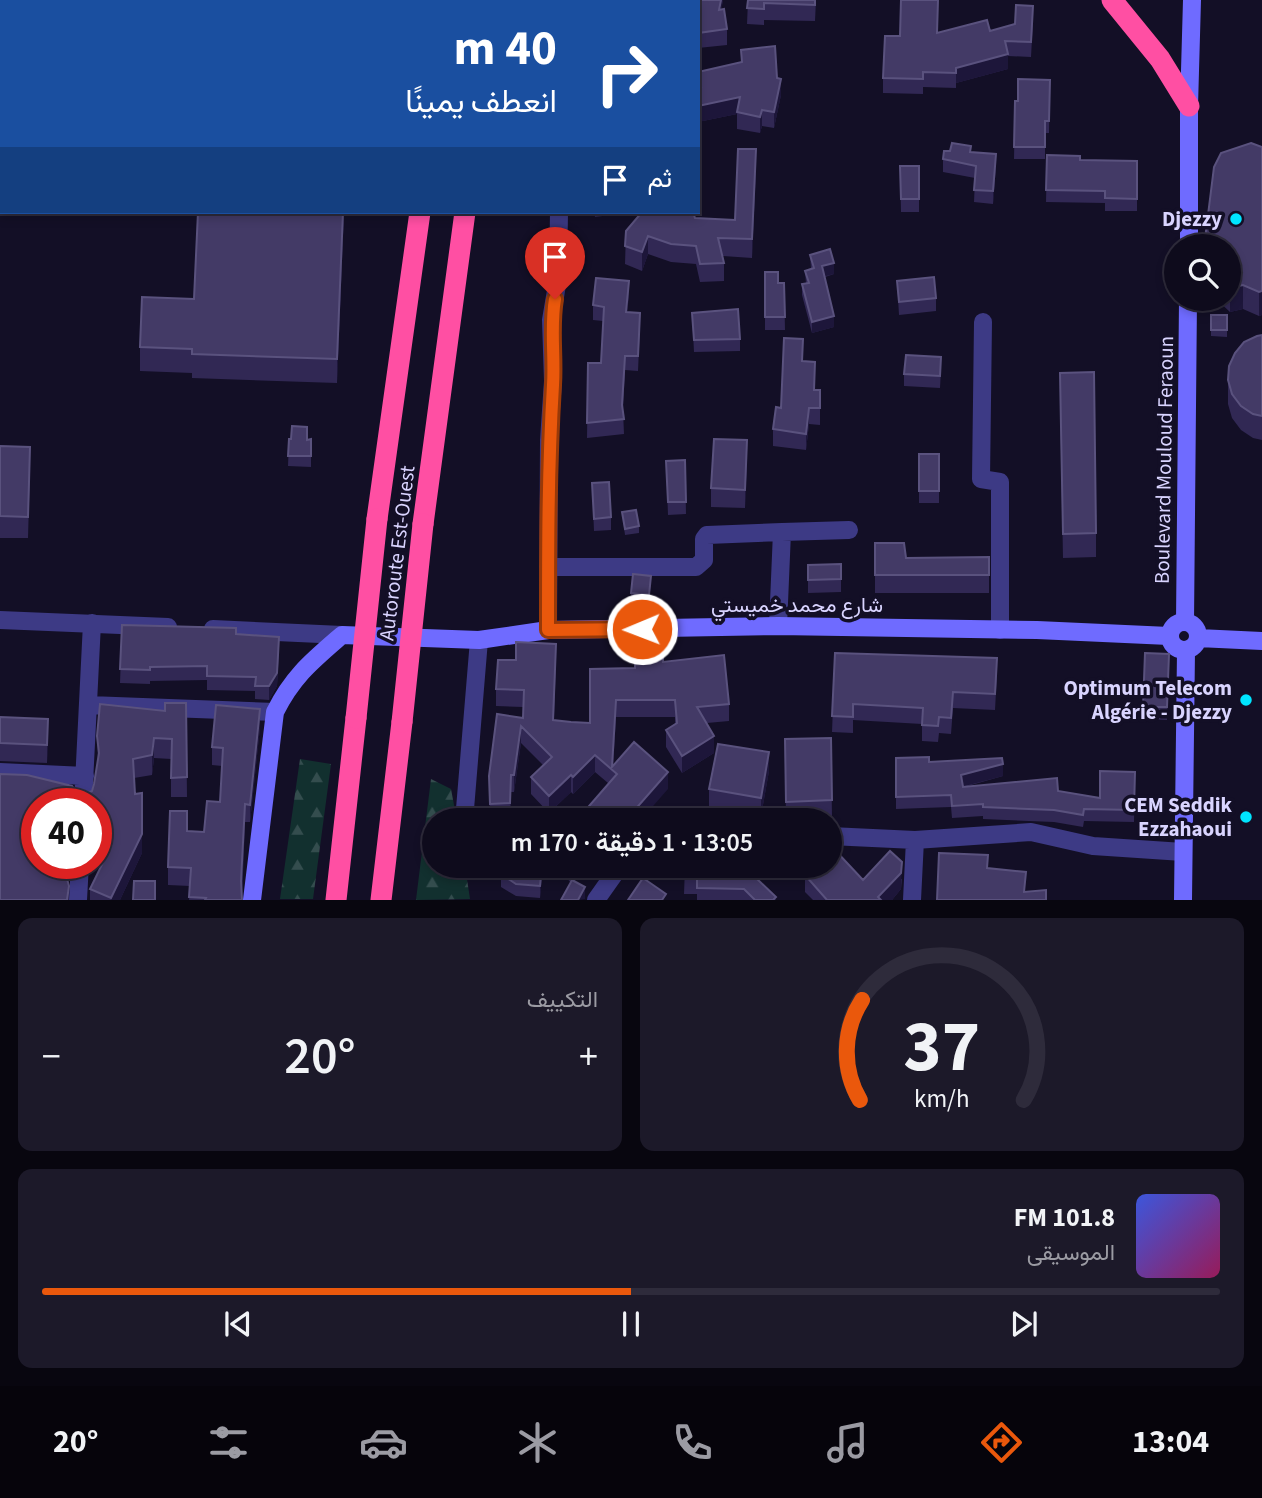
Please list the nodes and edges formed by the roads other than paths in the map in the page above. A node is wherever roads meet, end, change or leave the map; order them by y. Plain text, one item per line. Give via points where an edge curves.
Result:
1 (1112, 0) edge
2 (1192, 0) edge
3 (1189, 106) junction
4 (419, 214) edge
5 (465, 214) edge
6 (559, 214) edge
7 (1189, 234) edge
8 (1188, 311) edge
9 (983, 322) dead end
10 (849, 530) dead end
11 (782, 532) junction
12 (548, 567) junction
13 (0, 620) edge
14 (1185, 622) junction
15 (92, 623) junction
16 (778, 626) junction
17 (1000, 629) junction
18 (548, 630) junction
19 (342, 635) junction
20 (1169, 636) junction
21 (479, 639) junction
22 (1262, 641) edge
23 (1192, 644) junction
24 (89, 705) junction
25 (275, 712) junction
26 (0, 772) edge
27 (85, 776) junction
28 (84, 788) edge
29 (465, 808) edge
30 (842, 837) edge
31 (915, 840) junction
32 (1183, 852) junction
33 (612, 878) edge
34 (79, 879) edge
35 (78, 900) edge
36 (252, 900) edge
37 (336, 900) edge
38 (381, 900) edge
39 (596, 900) edge
40 (912, 900) edge
41 (1183, 900) edge

1 - 3 highway via 1160,59
2 - 3 street
3 - 7 street
4 - 37 highway, Autoroute Est-Ouest, bridge via 377,519
5 - 38 highway, Autoroute Est-Ouest, bridge
6 - 12 street via 558,279 551,320
8 - 14 street, Boulevard Mouloud Feraoun
9 - 17 street via 981,480 1000,482
10 - 11 street
11 - 12 street via 707,535 704,560 696,567
11 - 16 street
12 - 18 street
13 - 15 street
14 - 20 street via 1173,627
14 - 23 street via 1194,625
15 - 19 street
15 - 24 street
16 - 17 street, شارع محمد خميستي
16 - 18 street, شارع محمد خميستي
17 - 20 street, شارع محمد خميستي
18 - 21 street, شارع محمد خميستي
19 - 21 street, شارع محمد خميستي
19 - 25 street via 297,675
20 - 23 street via 1174,647
21 - 29 street
22 - 23 street
23 - 32 street
24 - 25 street
24 - 27 street
25 - 36 street
26 - 27 street
27 - 28 street
30 - 31 street
31 - 32 street via 1031,832 1093,846
31 - 40 street
32 - 41 street
33 - 39 street
34 - 35 street

